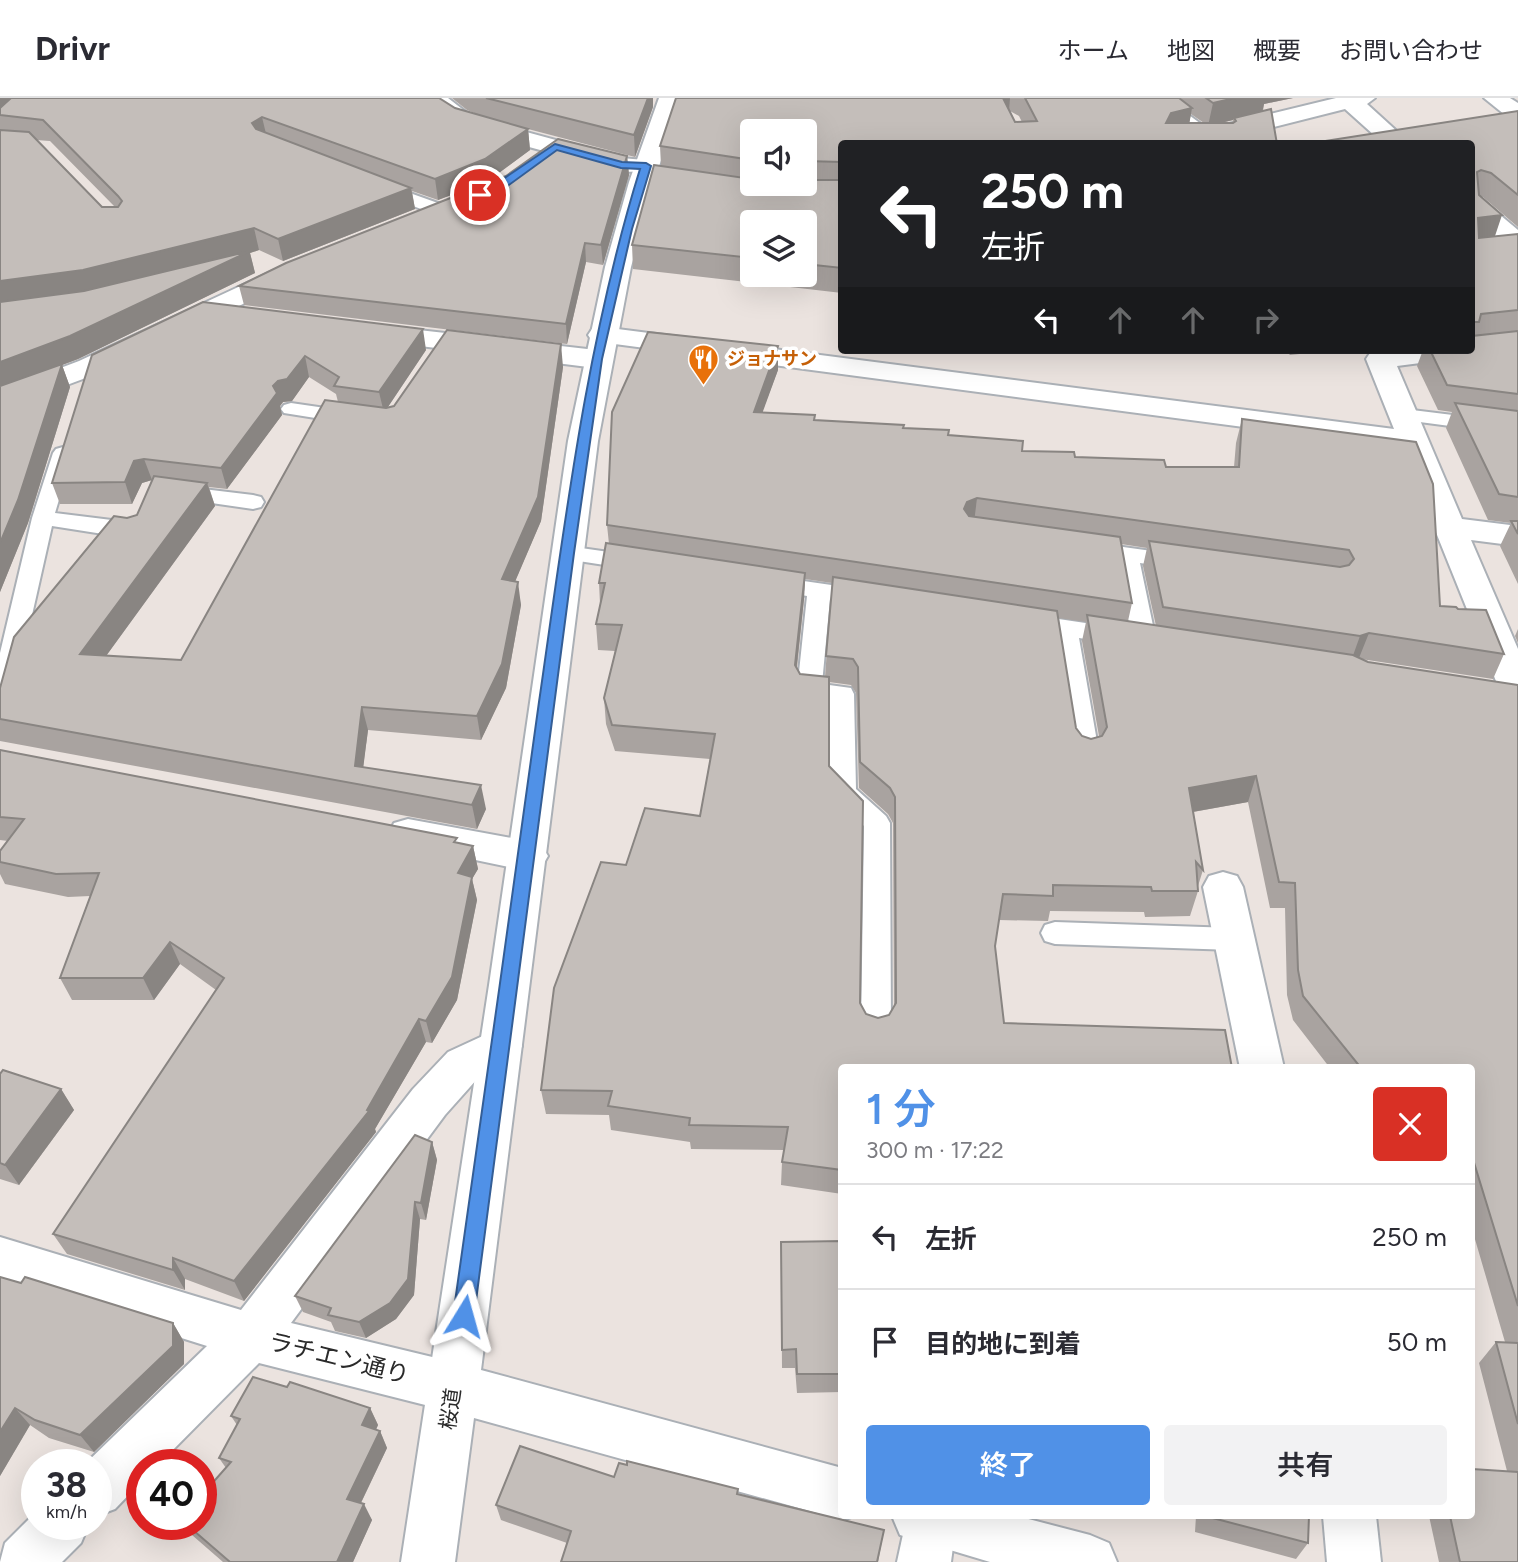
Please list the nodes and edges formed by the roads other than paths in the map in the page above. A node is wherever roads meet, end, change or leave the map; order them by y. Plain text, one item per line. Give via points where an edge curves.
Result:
1 (434, 98) edge
2 (670, 98) edge
3 (1156, 98) edge
4 (1284, 98) edge
5 (1494, 98) edge
6 (1356, 100) edge
7 (1304, 112) junction
8 (1518, 114) edge
9 (1216, 140) edge
10 (1395, 140) edge
11 (555, 147) junction
12 (531, 164) edge
13 (651, 174) junction
14 (368, 183) edge
15 (454, 206) joint
16 (1475, 207) edge
17 (406, 225) edge
18 (1518, 245) edge
19 (1483, 251) edge
20 (306, 265) edge
21 (235, 268) edge
22 (281, 274) junction
23 (201, 311) junction
24 (255, 318) edge
25 (349, 330) edge
26 (599, 347) junction
27 (1428, 354) edge
28 (0, 401) edge
29 (291, 409) dead end
30 (379, 421) edge
31 (1409, 428) junction
32 (1518, 429) edge
33 (70, 430) edge
34 (152, 489) edge
35 (253, 502) dead end
36 (144, 511) edge
37 (43, 518) junction
38 (1450, 527) junction
39 (1518, 536) edge
40 (1063, 546) edge
41 (567, 553) junction
42 (1127, 554) junction
43 (654, 566) edge
44 (1209, 566) edge
45 (750, 580) edge
46 (819, 590) junction
47 (887, 600) edge
48 (997, 617) edge
49 (1066, 628) junction
50 (1144, 640) junction
51 (1171, 644) edge
52 (1518, 691) edge
53 (1478, 692) edge
54 (1518, 698) edge
55 (0, 704) edge
56 (1086, 753) edge
57 (376, 827) edge
58 (527, 856) junction
59 (1223, 887) dead end
60 (1055, 933) dead end
61 (1233, 939) junction
62 (876, 1028) edge
63 (500, 1046) junction
64 (1261, 1064) edge
65 (0, 1259) edge
66 (251, 1337) junction
67 (453, 1387) junction
68 (112, 1474) edge
69 (838, 1493) edge
70 (1350, 1519) edge
71 (925, 1532) edge
72 (46, 1540) edge
73 (24, 1562) edge
74 (428, 1562) edge
75 (1090, 1562) edge
76 (1354, 1562) edge

1 - 11 street via 478,126
2 - 13 street, 桜道
3 - 9 lane
4 - 7 street
5 - 8 street
6 - 7 street
6 - 10 street
7 - 9 street
11 - 12 street
11 - 13 street
13 - 26 street, 桜道 via 627,229
14 - 15 lane
15 - 17 street
16 - 18 street
18 - 19 street
20 - 22 street
21 - 22 street via 260,261
22 - 23 street
23 - 24 street
23 - 28 street via 85,380
25 - 26 street via 436,353
26 - 31 street
26 - 41 street, 桜道
27 - 31 street via 1380,359
29 - 30 lane
31 - 32 lane
31 - 38 street
33 - 37 lane
34 - 35 lane
36 - 37 lane via 135,532
37 - 55 lane
38 - 39 street
38 - 52 street
40 - 42 lane
41 - 43 lane
41 - 58 street, 桜道
42 - 44 lane
42 - 50 lane
45 - 46 lane
46 - 47 lane
46 - 62 lane via 809,691 842,694 843,792 877,823
48 - 49 lane
49 - 50 lane
49 - 56 lane
50 - 51 lane
53 - 54 street
57 - 58 street
58 - 63 street, 桜道
59 - 61 street
60 - 61 lane
61 - 64 street
63 - 66 street via 463,1065 429,1101
63 - 67 street, 桜道
65 - 66 street, ラチエン通り
66 - 67 street, ラチエン通り
66 - 68 street
67 - 69 street, ラチエン通り
67 - 74 street, 桜道
70 - 76 street
71 - 75 street
72 - 73 street

